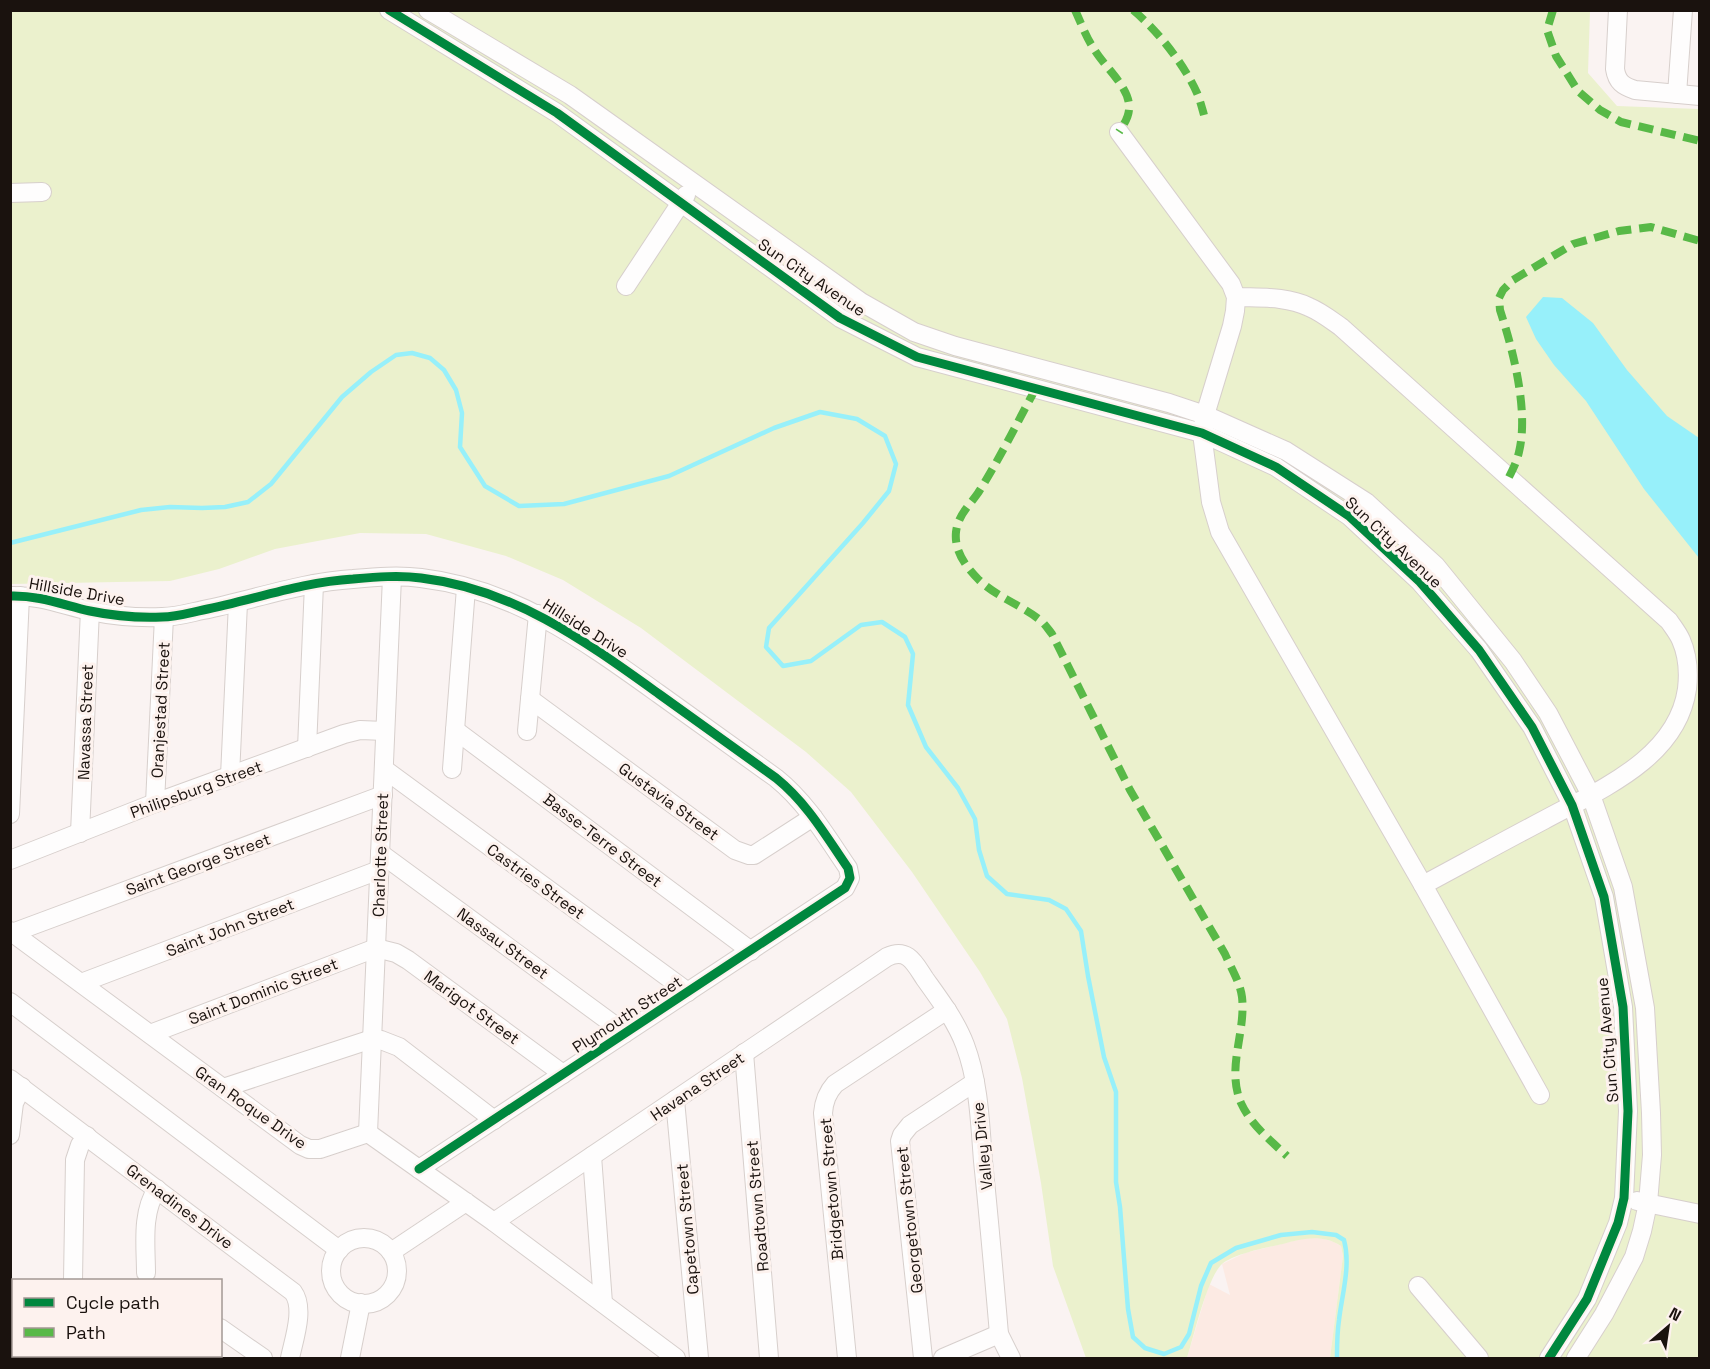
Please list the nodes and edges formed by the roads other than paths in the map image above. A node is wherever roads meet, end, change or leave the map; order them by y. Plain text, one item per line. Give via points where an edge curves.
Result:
1 (389, 10) edge
2 (428, 10) edge
3 (1618, 10) edge
4 (1683, 10) edge
5 (1677, 94) junction
6 (1700, 96) edge
7 (1119, 132) dead end
8 (694, 183) junction
9 (42, 192) dead end
10 (10, 193) edge
11 (681, 203) junction
12 (626, 286) dead end
13 (1236, 297) junction
14 (1204, 424) junction
15 (392, 577) junction
16 (314, 584) junction
17 (466, 588) junction
18 (15, 596) edge
19 (237, 603) junction
20 (90, 610) junction
21 (538, 614) junction
22 (164, 617) junction
23 (530, 699) junction
24 (455, 730) junction
25 (386, 731) junction
26 (527, 731) dead end
27 (307, 748) junction
28 (452, 769) dead end
29 (384, 770) junction
30 (230, 776) junction
31 (383, 795) junction
32 (1591, 795) junction
33 (155, 803) junction
34 (1572, 805) junction
35 (10, 814) edge
36 (813, 817) junction
37 (80, 833) junction
38 (10, 860) edge
39 (380, 862) junction
40 (849, 882) joint
41 (1423, 885) junction
42 (11, 932) edge
43 (376, 948) junction
44 (751, 951) junction
45 (902, 954) joint
46 (81, 983) junction
47 (688, 992) junction
48 (10, 1002) edge
49 (947, 1010) junction
50 (625, 1033) junction
51 (150, 1034) junction
52 (372, 1039) junction
53 (744, 1053) junction
54 (563, 1074) junction
55 (975, 1082) junction
56 (16, 1083) edge
57 (223, 1088) junction
58 (1540, 1095) dead end
59 (675, 1100) junction
60 (494, 1120) junction
61 (368, 1133) junction
62 (10, 1135) edge
63 (87, 1136) junction
64 (592, 1156) junction
65 (420, 1169) junction
66 (157, 1189) junction
67 (1624, 1198) junction
68 (466, 1202) junction
69 (1648, 1203) junction
70 (1700, 1214) edge
71 (494, 1222) junction
72 (339, 1250) junction
73 (391, 1252) junction
74 (144, 1278) edge
75 (74, 1279) edge
76 (1418, 1286) dead end
77 (361, 1303) junction
78 (603, 1304) junction
79 (222, 1329) edge
80 (999, 1334) junction
81 (263, 1359) edge
82 (290, 1359) edge
83 (350, 1359) edge
84 (676, 1359) edge
85 (699, 1359) edge
86 (769, 1359) edge
87 (847, 1359) edge
88 (923, 1359) edge
89 (944, 1359) edge
90 (1011, 1359) edge
91 (1479, 1359) edge
92 (1549, 1359) edge
93 (1576, 1359) edge

1 - 11 street, Sun City Avenue via 557,113
2 - 8 street, Sun City Avenue via 570,95
3 - 5 street via 1615,69 1619,82 1635,90
4 - 5 street
5 - 6 street
7 - 13 street via 1231,284
8 - 11 street
8 - 14 street, Sun City Avenue via 861,302 914,332 1169,403
9 - 10 street
11 - 12 street
11 - 14 street, Sun City Avenue via 840,318 917,357
13 - 14 street via 1232,326
13 - 32 street via 1293,301 1341,327 1669,621 1688,661 1686,700 1677,722 1664,742 1632,770
14 - 32 street, Sun City Avenue via 1286,451 1366,502 1436,566 1513,661 1548,713
14 - 34 street, Sun City Avenue via 1276,466 1349,516 1420,582 1479,650 1532,727
14 - 41 street via 1211,502 1220,532
15 - 16 street, Hillside Drive
15 - 17 street, Hillside Drive via 420,578
15 - 25 street, Charlotte Street
16 - 19 street, Hillside Drive
16 - 27 street
17 - 21 street, Hillside Drive
17 - 24 street
18 - 20 street, Hillside Drive
18 - 35 street
19 - 22 street, Hillside Drive
19 - 30 street
20 - 22 street, Hillside Drive
20 - 37 street, Navassa Street
21 - 23 street
21 - 36 street, Hillside Drive via 629,672 776,778
22 - 33 street, Oranjestad Street
23 - 26 street
23 - 36 street, Gustavia Street via 742,853 754,855
24 - 28 street
24 - 44 street, Basse-Terre Street
25 - 27 street, Philipsburg Street via 360,730
25 - 29 street, Charlotte Street
27 - 30 street, Philipsburg Street
29 - 31 street, Charlotte Street
29 - 47 street, Castries Street
30 - 33 street, Philipsburg Street
31 - 39 street, Charlotte Street
31 - 42 street, Saint George Street
32 - 34 street
32 - 69 street, Sun City Avenue via 1623,887 1645,1008 1652,1155
33 - 37 street, Philipsburg Street
34 - 41 street
34 - 67 street, Sun City Avenue via 1605,897 1623,1007 1628,1111
36 - 40 street, Hillside Drive via 848,868
37 - 38 street, Philipsburg Street
39 - 43 street, Charlotte Street
39 - 46 street, Saint John Street
39 - 50 street, Nassau Street
40 - 44 street, Plymouth Street via 842,891
41 - 58 street
42 - 46 street, Gran Roque Drive
43 - 51 street, Saint Dominic Street
43 - 52 street, Charlotte Street
43 - 54 street, Marigot Street via 408,960
44 - 47 street, Plymouth Street
45 - 49 street, Valley Drive via 915,963
45 - 53 street, Havana Street via 887,957
46 - 51 street, Gran Roque Drive
47 - 50 street, Plymouth Street
48 - 72 street
49 - 55 street, Valley Drive via 965,1043
49 - 87 street, Bridgetown Street via 835,1084 825,1097 823,1113
50 - 54 street, Plymouth Street
51 - 57 street, Gran Roque Drive
52 - 57 street
52 - 60 street via 399,1047
52 - 61 street, Charlotte Street
53 - 59 street, Havana Street
53 - 86 street, Roadtown Street
54 - 60 street, Plymouth Street
55 - 80 street, Valley Drive
55 - 88 street, Georgetown Street via 910,1125 900,1141
56 - 62 street
56 - 63 street, Grenadines Drive
57 - 61 street, Gran Roque Drive via 309,1149
59 - 64 street, Havana Street
59 - 85 street, Capetown Street
60 - 65 street, Plymouth Street
61 - 65 street
63 - 66 street, Grenadines Drive
63 - 75 street via 75,1160
64 - 71 street, Havana Street
64 - 78 street
65 - 68 street
66 - 74 street via 147,1215
66 - 82 street, Grenadines Drive via 297,1297 299,1311
67 - 69 street
67 - 92 street, Sun City Avenue via 1587,1299
68 - 71 street
68 - 73 street
69 - 70 street
69 - 93 street, Sun City Avenue via 1634,1257
71 - 78 street
72 - 73 street via 349,1241 369,1238
72 - 77 street via 332,1262 334,1283 342,1294
73 - 77 street via 397,1265 393,1287 382,1298
76 - 91 street
77 - 83 street
78 - 84 street
79 - 81 street
80 - 89 street
80 - 90 street, Valley Drive

